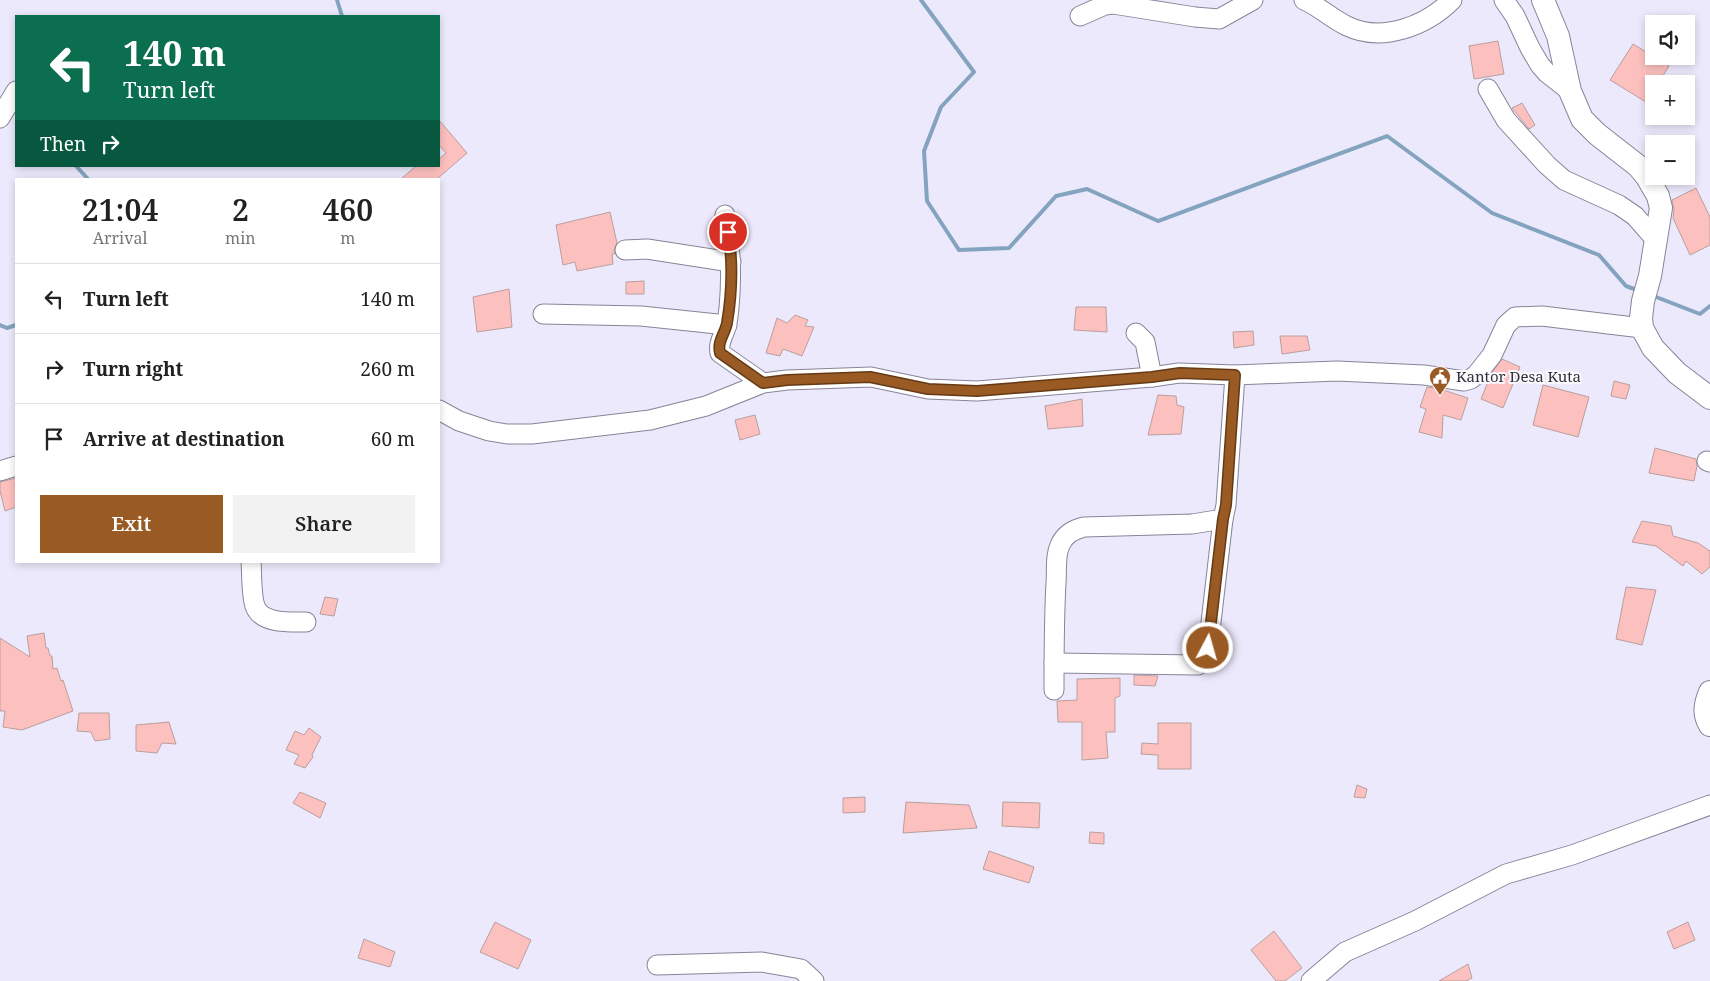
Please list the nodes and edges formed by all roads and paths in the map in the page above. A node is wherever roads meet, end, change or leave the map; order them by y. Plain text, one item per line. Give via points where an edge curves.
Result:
1 (1253, 0) edge
2 (1304, 0) edge
3 (1452, 0) edge
4 (1504, 0) edge
5 (1544, 0) edge
6 (1080, 16) dead end
7 (1488, 89) dead end
8 (1570, 90) junction
9 (15, 93) edge
10 (0, 118) edge
11 (725, 216) dead end
12 (1656, 240) junction
13 (625, 250) dead end
14 (731, 262) junction
15 (543, 314) dead end
16 (727, 325) junction
17 (1642, 328) junction
18 (1136, 333) dead end
19 (1235, 375) junction
20 (1152, 377) junction
21 (763, 383) junction
22 (1710, 398) edge
23 (440, 411) edge
24 (15, 466) edge
25 (0, 471) edge
26 (1223, 519) junction
27 (251, 563) edge
28 (306, 622) dead end
29 (1054, 663) junction
30 (1054, 690) dead end
31 (1710, 692) edge
32 (1710, 725) edge
33 (1710, 805) edge
34 (657, 965) dead end
35 (814, 981) edge
36 (1311, 981) edge

1 - 6 street via 1219,19 1113,4
2 - 3 street via 1348,26 1373,33 1399,30 1437,15
4 - 8 street via 1540,65
5 - 8 main road via 1558,36
7 - 12 street via 1506,120 1546,165 1564,180 1619,204 1635,216
8 - 12 main road via 1582,119 1638,166 1653,186 1661,208
9 - 10 street
11 - 14 street
12 - 17 main road via 1643,301
13 - 14 street via 647,249
14 - 16 street
15 - 16 street via 641,316
16 - 21 street via 720,341 720,353
17 - 19 street via 1542,316 1515,317 1506,325 1492,355 1477,374 1464,380 1337,371
17 - 22 main road via 1653,348 1677,373
18 - 20 street via 1145,342
19 - 20 street via 1180,373
19 - 26 street
20 - 21 street via 977,391 928,389 870,377
21 - 23 street via 706,406 650,420 532,434 489,431
24 - 25 street
26 - 29 street via 1192,524 1073,530 1060,545 1057,558
26 - 29 street via 1208,648 1205,659 1198,665
27 - 28 street via 255,606 260,613 286,622
29 - 30 street
31 - 32 main road via 1705,713
33 - 36 street via 1572,855 1506,874 1415,921 1345,952
34 - 35 street via 762,962 801,969

